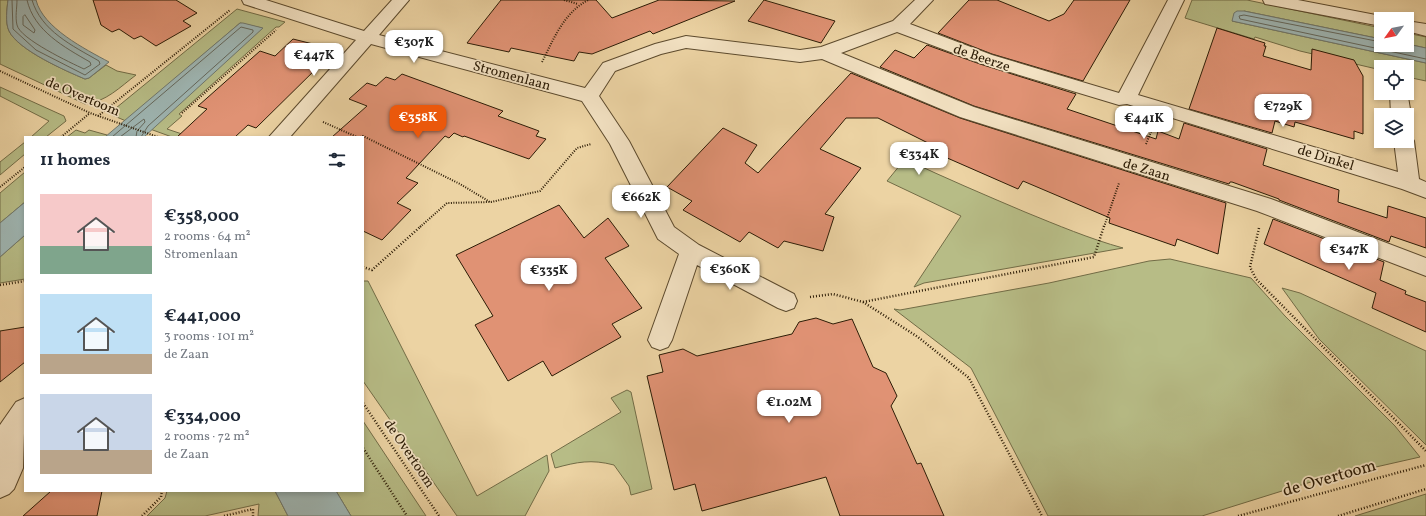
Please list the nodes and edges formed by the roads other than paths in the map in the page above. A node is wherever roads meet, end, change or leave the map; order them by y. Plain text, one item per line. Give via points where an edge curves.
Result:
1 (250, 0) edge
2 (401, 0) edge
3 (926, 0) edge
4 (1176, 0) edge
5 (1271, 0) edge
6 (1374, 20) edge
7 (898, 26) junction
8 (1414, 27) edge
9 (1426, 30) edge
10 (370, 37) junction
11 (824, 53) junction
12 (589, 96) junction
13 (1127, 98) junction
14 (280, 136) edge
15 (1406, 148) edge
16 (1418, 187) edge
17 (691, 251) junction
18 (1426, 267) edge
19 (786, 301) road end
20 (660, 340) dead end
21 (24, 411) edge
22 (6, 435) edge
23 (0, 485) edge

1 - 10 street, Stromenlaan
2 - 10 street
3 - 7 street
4 - 13 street
5 - 6 street
7 - 11 street
7 - 13 street, de Beerze via 986,59 1119,99
8 - 9 street
10 - 12 street, Stromenlaan
10 - 14 street
11 - 12 street via 800,56 686,42 609,67
11 - 18 street, de Zaan via 966,112 1264,205
12 - 17 street via 619,141 666,234
13 - 16 street, de Dinkel
15 - 16 street, de Dinkel
17 - 19 street
17 - 20 street
21 - 22 street
22 - 23 street via 13,456 4,481

